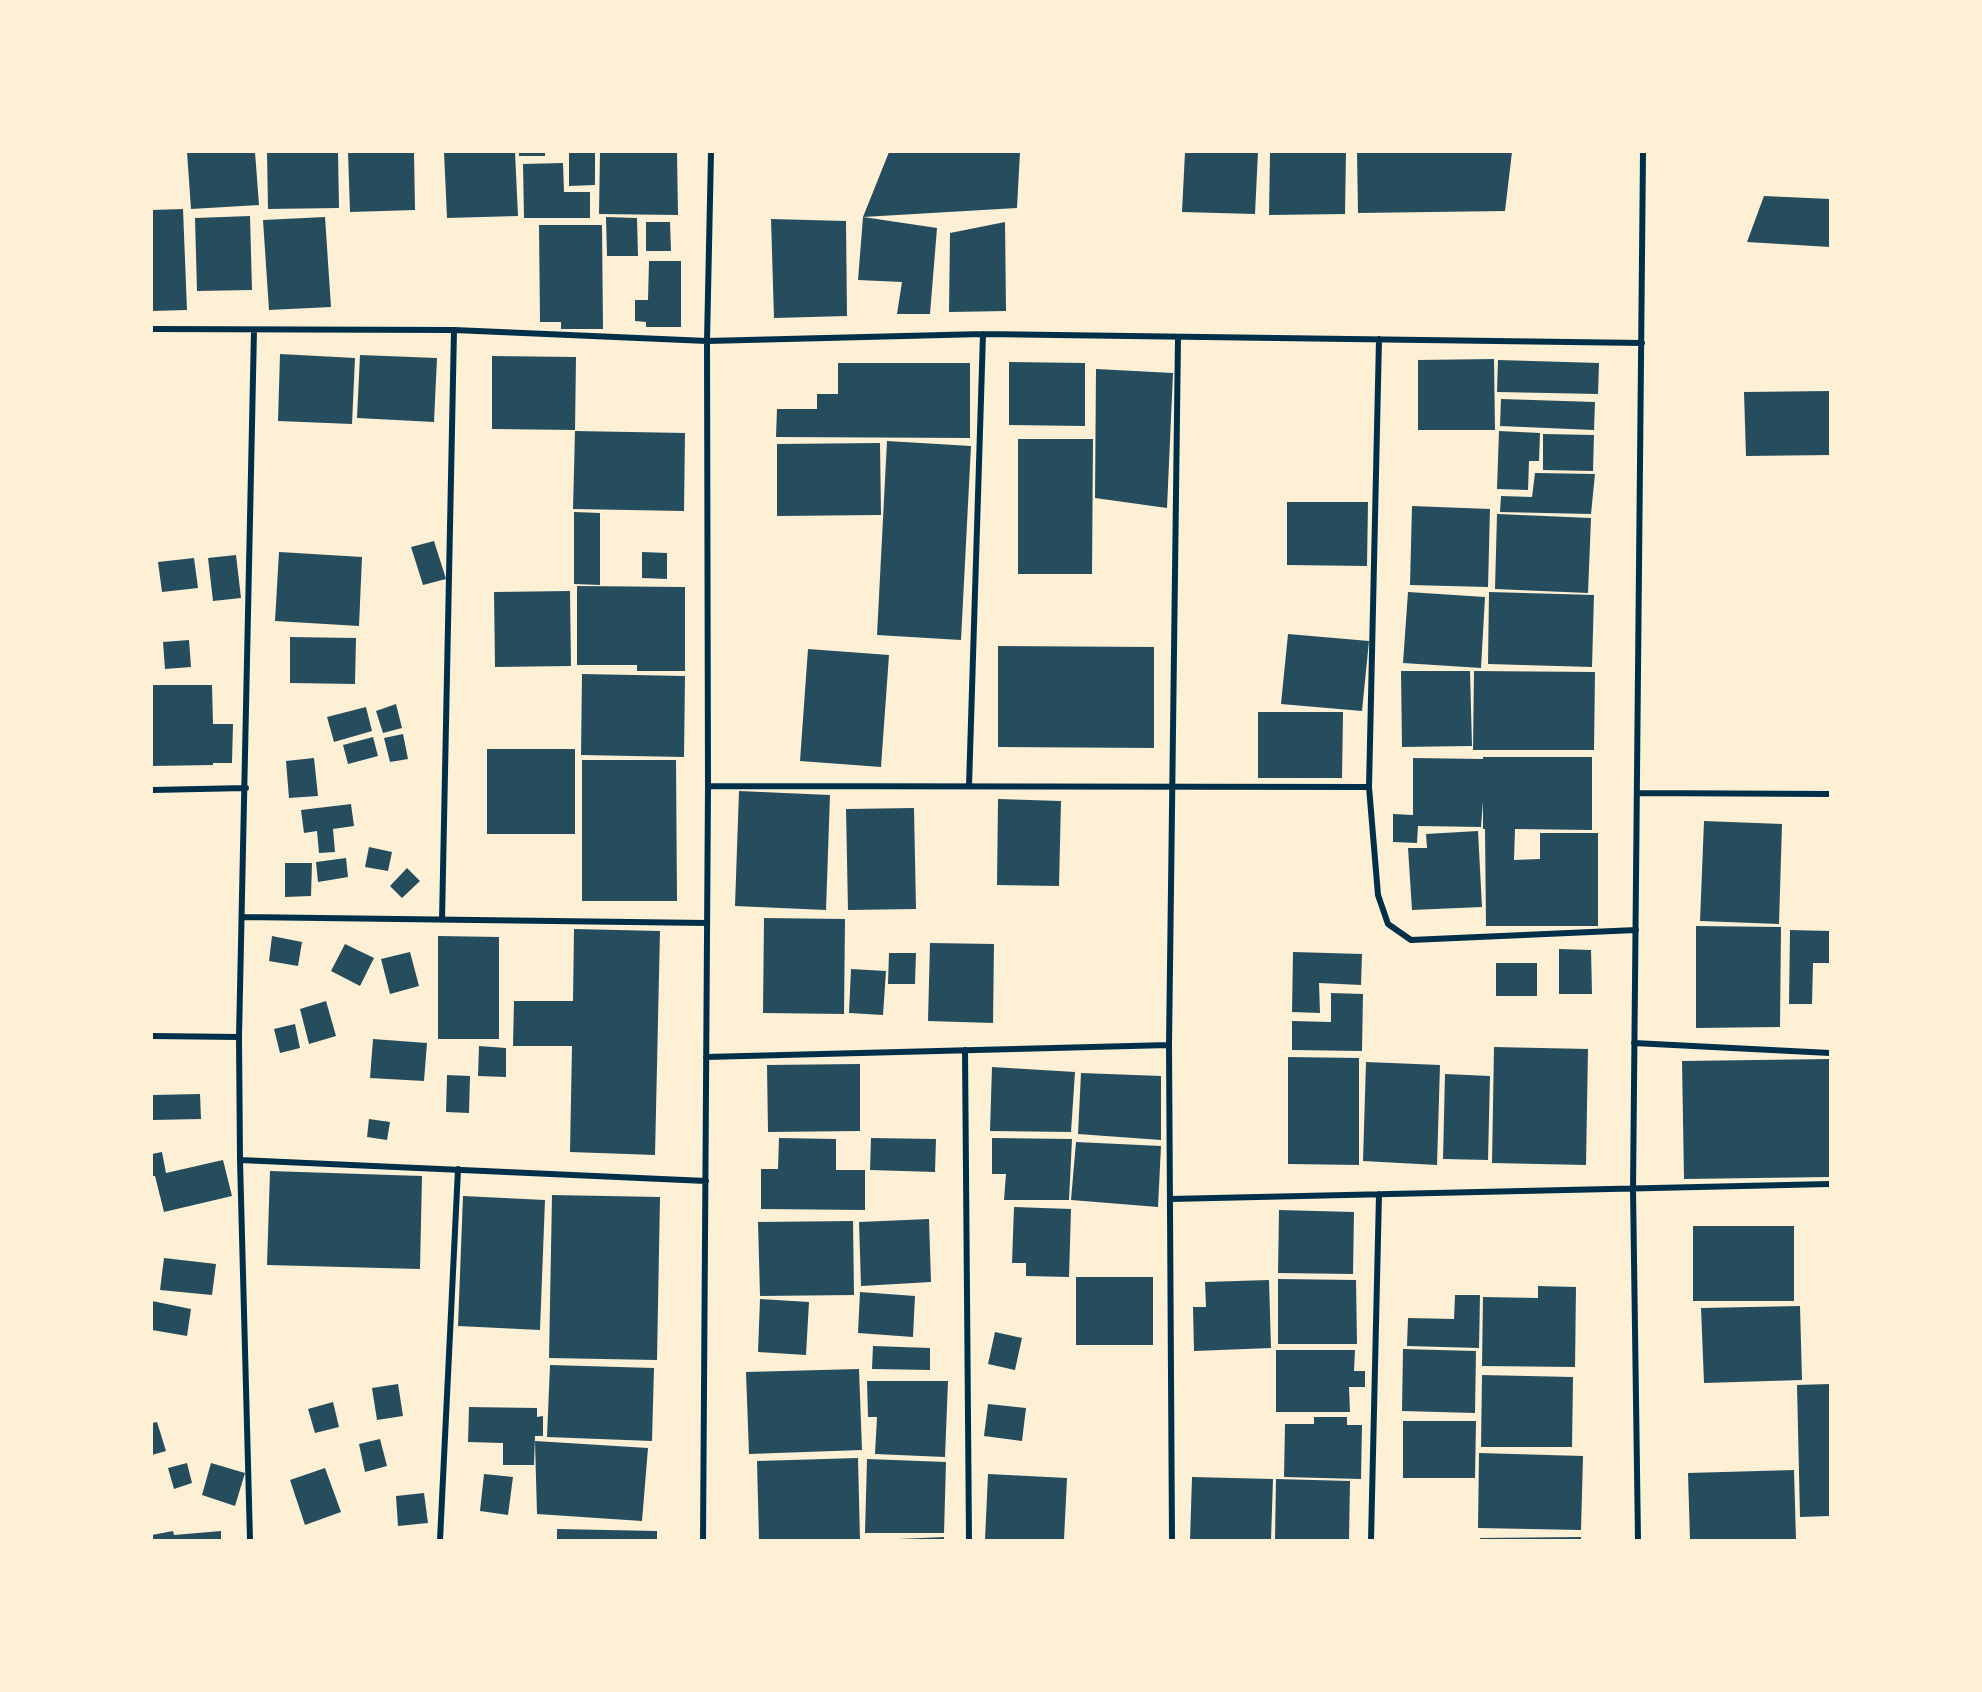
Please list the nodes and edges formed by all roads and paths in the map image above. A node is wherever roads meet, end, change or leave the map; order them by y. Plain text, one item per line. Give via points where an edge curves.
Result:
1 (711, 152) edge
2 (1643, 152) edge
3 (152, 329) edge
4 (254, 330) junction
5 (454, 330) junction
6 (983, 334) junction
7 (1178, 337) junction
8 (1379, 339) junction
9 (707, 341) junction
10 (1642, 343) junction
11 (708, 786) junction
12 (969, 786) junction
13 (1173, 786) junction
14 (1370, 787) junction
15 (246, 788) junction
16 (152, 790) edge
17 (1636, 793) junction
18 (1830, 794) edge
19 (243, 917) junction
20 (442, 920) junction
21 (707, 923) junction
22 (1636, 930) junction
23 (152, 1036) edge
24 (239, 1036) junction
25 (1634, 1043) junction
26 (1169, 1045) junction
27 (965, 1050) junction
28 (1830, 1053) edge
29 (706, 1057) junction
30 (240, 1160) junction
31 (458, 1169) junction
32 (706, 1181) junction
33 (1830, 1184) edge
34 (1633, 1189) junction
35 (1379, 1194) junction
36 (1170, 1199) junction
37 (250, 1540) edge
38 (440, 1540) edge
39 (703, 1540) edge
40 (969, 1540) edge
41 (1172, 1540) edge
42 (1371, 1540) edge
43 (1638, 1540) edge

1 - 9 street
2 - 10 street
3 - 4 street
4 - 5 street
4 - 15 street
5 - 9 street
5 - 20 street
6 - 7 street
6 - 9 street
6 - 12 street
7 - 8 street
7 - 13 street
8 - 10 street
8 - 14 street
9 - 11 street
10 - 17 street
11 - 12 street
11 - 21 street
12 - 13 street
13 - 14 street
13 - 26 street
14 - 22 street via 1378,895 1388,924 1411,940
15 - 16 street
15 - 19 street
17 - 18 street
17 - 22 street
19 - 20 street
19 - 24 street
20 - 21 street
21 - 29 street
22 - 25 street
23 - 24 street
24 - 30 street
25 - 28 street
25 - 34 street
26 - 27 street
26 - 36 street
27 - 29 street
27 - 40 street
29 - 32 street
30 - 31 street
30 - 37 street
31 - 32 street
31 - 38 street
32 - 39 street
33 - 34 street
34 - 35 street
34 - 43 street
35 - 36 street
35 - 42 street
36 - 41 street

